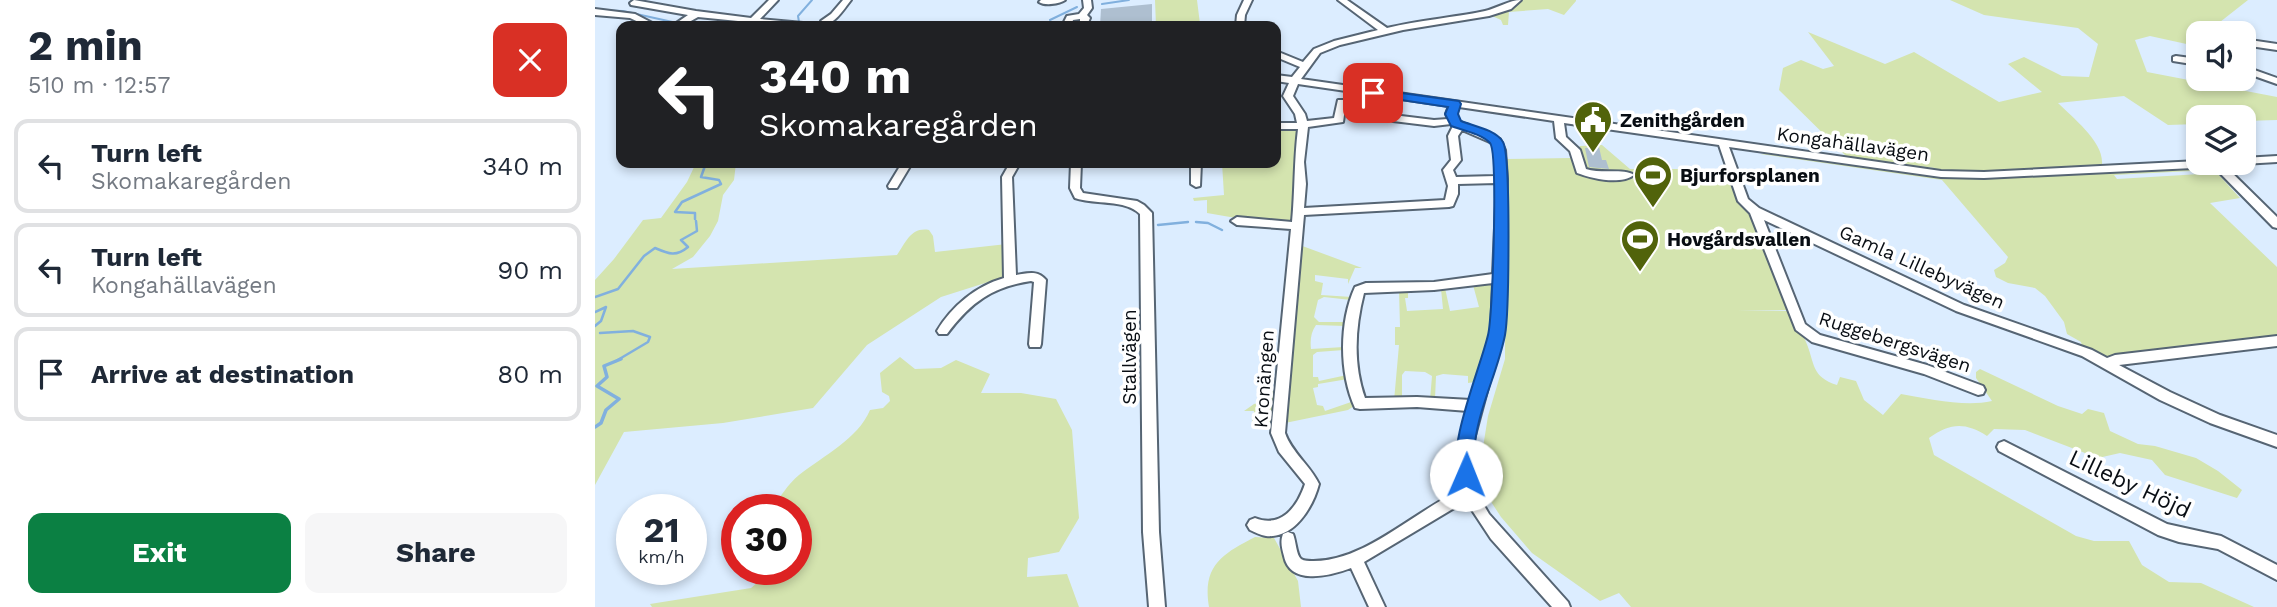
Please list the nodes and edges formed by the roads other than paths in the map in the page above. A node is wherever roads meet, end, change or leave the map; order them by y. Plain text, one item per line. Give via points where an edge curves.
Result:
1 (774, 0) edge
2 (846, 0) edge
3 (854, 0) edge
4 (1061, 0) edge
5 (1087, 0) edge
6 (1248, 0) edge
7 (1342, 0) edge
8 (1517, 0) edge
9 (634, 1) edge
10 (1043, 2) dead end
11 (595, 12) edge
12 (694, 16) junction
13 (710, 18) joint
14 (755, 19) junction
15 (643, 21) edge
16 (685, 21) edge
17 (768, 21) edge
18 (826, 21) edge
19 (842, 21) edge
20 (1083, 21) edge
21 (1240, 21) edge
22 (1385, 32) junction
23 (2256, 44) edge
24 (2277, 47) edge
25 (1281, 56) edge
26 (2176, 58) dead end
27 (2186, 60) edge
28 (1304, 66) junction
29 (2256, 74) edge
30 (1281, 79) edge
31 (1294, 81) junction
32 (2277, 81) edge
33 (1341, 102) dead end
34 (1455, 104) junction
35 (1393, 118) dead end
36 (1559, 119) junction
37 (1456, 123) junction
38 (1303, 125) junction
39 (1281, 126) edge
40 (1723, 143) junction
41 (2277, 159) edge
42 (2256, 160) edge
43 (2186, 165) edge
44 (904, 168) edge
45 (1012, 168) edge
46 (1076, 168) edge
47 (1196, 168) edge
48 (1629, 175) dead end
49 (2230, 175) edge
50 (1502, 179) junction
51 (1453, 181) junction
52 (1196, 184) dead end
53 (893, 186) dead end
54 (1429, 204) joint
55 (1755, 211) junction
56 (1299, 212) junction
57 (1237, 221) dead end
58 (2277, 223) edge
59 (1298, 226) junction
60 (1499, 278) junction
61 (1010, 280) junction
62 (943, 331) dead end
63 (2277, 341) edge
64 (1035, 344) dead end
65 (2108, 364) junction
66 (1978, 390) dead end
67 (1475, 406) junction
68 (2277, 441) edge
69 (2004, 447) dead end
70 (1469, 493) junction
71 (1255, 524) dead end
72 (1288, 539) dead end
73 (1355, 560) junction
74 (2277, 573) edge
75 (1157, 607) edge
76 (1377, 607) edge
77 (1562, 607) edge

1 - 14 street
2 - 18 street
3 - 19 street
4 - 10 street
5 - 20 street
6 - 21 street
7 - 22 street
8 - 22 street via 1489,13
9 - 12 street via 658,12
11 - 15 street
12 - 13 street
12 - 16 street
13 - 14 street
14 - 17 street
22 - 28 street via 1324,48
23 - 24 street
25 - 28 street
26 - 27 street
28 - 31 street
29 - 32 street
30 - 31 street, Kongahällavägen
31 - 34 street, Kongahällavägen
31 - 38 street via 1288,96
33 - 38 street via 1339,120
34 - 36 street, Kongahällavägen
34 - 37 street via 1451,114
35 - 37 street
36 - 40 street, Kongahällavägen
36 - 48 street via 1561,138 1575,150 1581,171 1595,176
37 - 50 street via 1496,141
37 - 51 street via 1455,160 1448,170
38 - 39 street
38 - 56 street, Kronängen
40 - 43 street, Kongahällavägen via 1969,175
40 - 55 street via 1742,201
41 - 42 street
44 - 53 street
45 - 61 street via 1007,177
46 - 75 street, Stallvägen via 1079,195 1132,205 1146,214 1151,539
47 - 52 street
49 - 58 street
50 - 51 street
50 - 60 street
51 - 54 street via 1451,202
54 - 56 street
55 - 65 street, Gamla Lillebyvägen via 1959,308
55 - 66 street, Ruggebergsvägen via 1806,333
56 - 59 street, Kronängen
57 - 59 street
59 - 71 street, Kronängen via 1278,433 1284,449 1312,484 1305,501 1284,526 1267,530
60 - 67 street via 1494,349
60 - 67 street via 1438,286 1362,288 1352,312 1351,368 1360,404
61 - 62 street via 992,285
61 - 64 street via 1033,276 1039,280
63 - 65 street
65 - 68 street, Gamla Lillebyvägen via 2186,406
67 - 70 street via 1465,460
69 - 74 street, Lilleby Höjd via 2163,530 2221,543
70 - 73 street
70 - 77 street via 1494,530
72 - 73 street via 1293,562 1300,568
73 - 76 street

